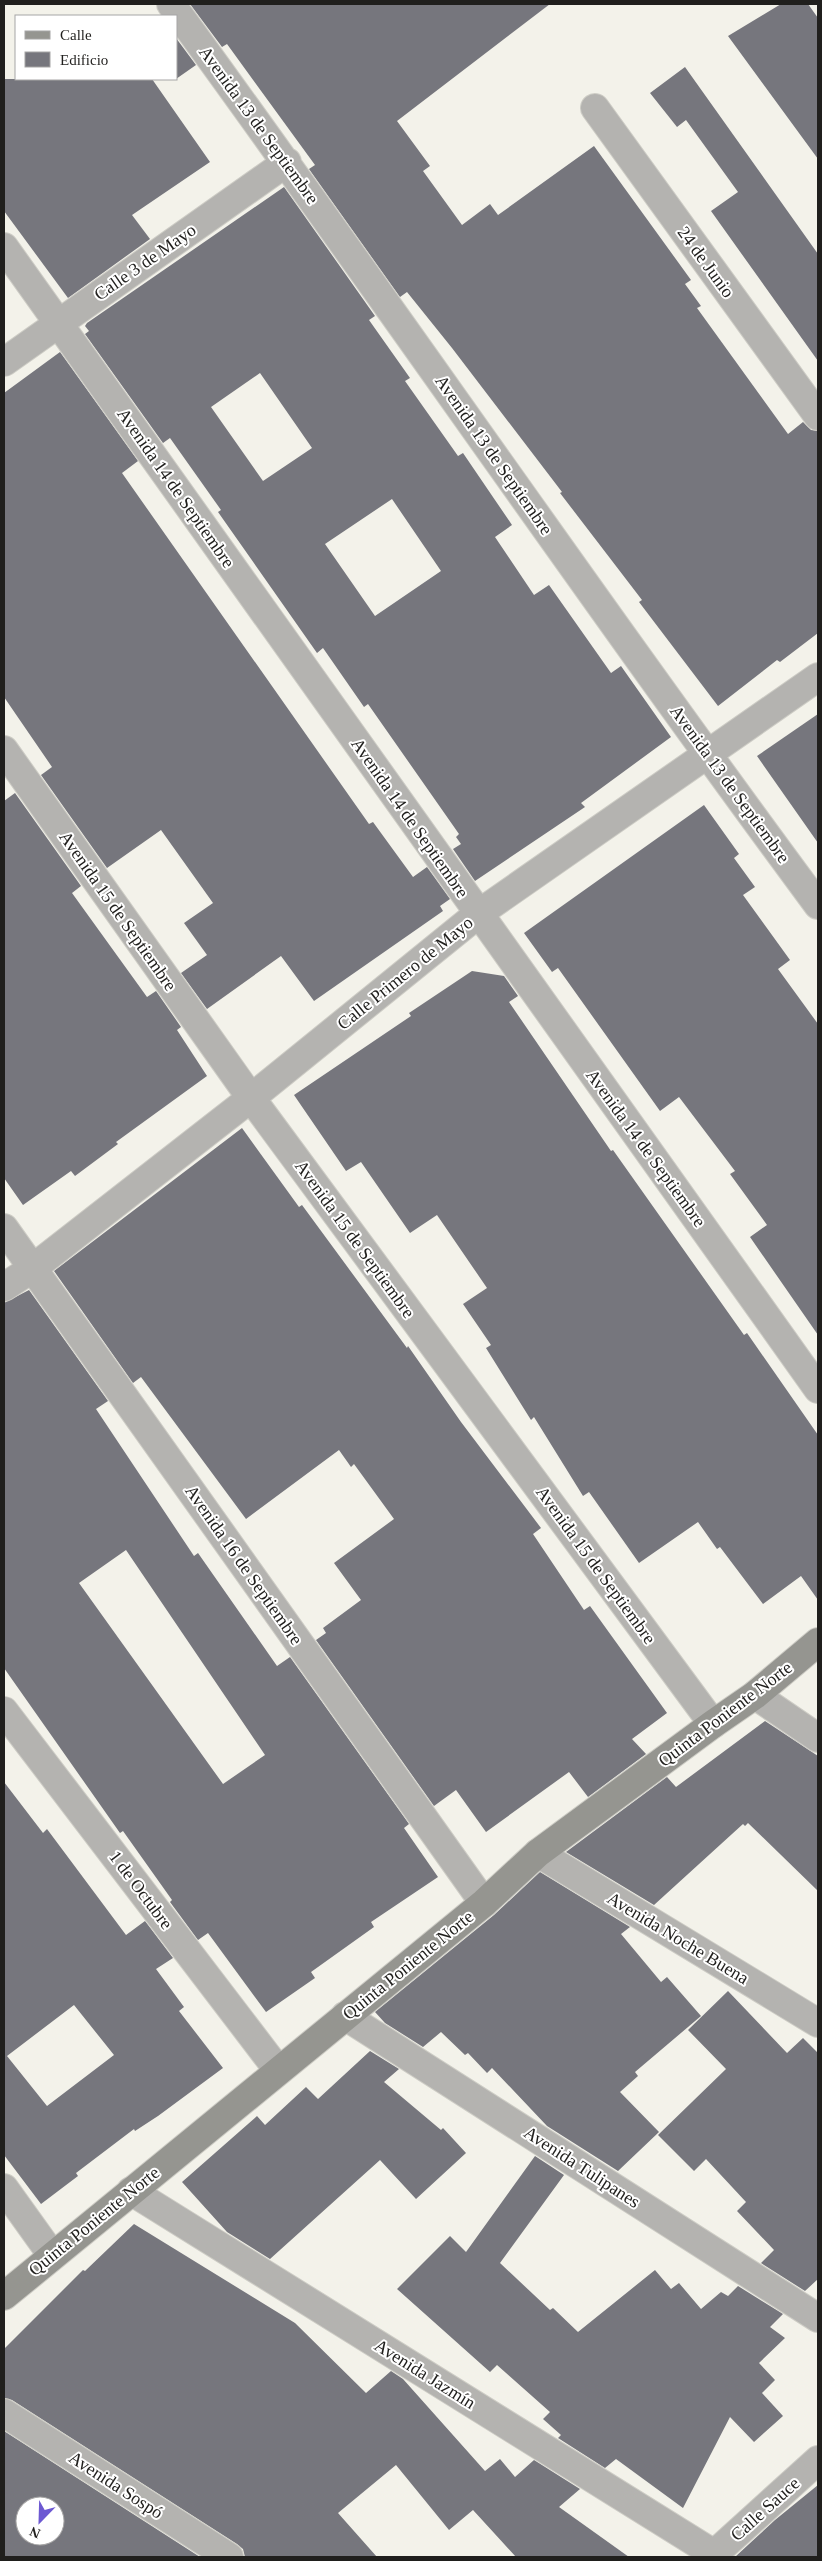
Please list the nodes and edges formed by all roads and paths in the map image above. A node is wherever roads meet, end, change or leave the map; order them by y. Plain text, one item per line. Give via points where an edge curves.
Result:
1 (171, 4) edge
2 (595, 108) dead end
3 (287, 162) junction
4 (4, 247) edge
5 (58, 322) junction
6 (4, 362) edge
7 (818, 416) edge
8 (818, 677) edge
9 (4, 750) edge
10 (707, 755) junction
11 (818, 905) edge
12 (478, 914) junction
13 (252, 1098) junction
14 (4, 1228) edge
15 (33, 1268) junction
16 (4, 1287) edge
17 (818, 1389) edge
18 (818, 1642) edge
19 (755, 1695) junction
20 (4, 1711) edge
21 (713, 1724) junction
22 (818, 1738) edge
23 (538, 1853) junction
24 (484, 1903) junction
25 (345, 2016) junction
26 (818, 2023) edge
27 (278, 2070) junction
28 (4, 2188) edge
29 (131, 2191) junction
30 (52, 2254) junction
31 (4, 2296) edge
32 (818, 2318) edge
33 (4, 2414) edge
34 (818, 2460) edge
35 (715, 2556) edge
36 (229, 2557) edge

1 - 3 street, Avenida 13 de Septiembre
2 - 7 street, 24 de Junio
3 - 5 street, Calle 3 de Mayo
3 - 10 street, Avenida 13 de Septiembre
4 - 5 street, Avenida 14 de Septiembre
5 - 6 street, Calle 3 de Mayo
5 - 12 street, Avenida 14 de Septiembre
8 - 10 street, Calle Primero de Mayo
9 - 13 street, Avenida 15 de Septiembre
10 - 11 street, Avenida 13 de Septiembre
10 - 12 street, Calle Primero de Mayo
12 - 13 street, Calle Primero de Mayo
12 - 17 street, Avenida 14 de Septiembre
13 - 15 street, Calle Primero de Mayo
13 - 21 street, Avenida 15 de Septiembre
14 - 15 street, Avenida 16 de Septiembre
15 - 16 street, Calle Primero de Mayo
15 - 24 street, Avenida 16 de Septiembre
18 - 19 street, Quinta Poniente Norte
19 - 21 street, Quinta Poniente Norte
19 - 22 street
20 - 27 street, 1 de Octubre
21 - 23 street, Quinta Poniente Norte
23 - 24 street, Quinta Poniente Norte
23 - 26 street, Avenida Noche Buena
24 - 25 street, Quinta Poniente Norte
25 - 27 street, Quinta Poniente Norte
25 - 32 street, Avenida Tulipanes
27 - 29 street, Quinta Poniente Norte
28 - 30 street
29 - 30 street, Quinta Poniente Norte
29 - 35 street, Avenida Jazmín
30 - 31 street, Quinta Poniente Norte
33 - 36 street, Avenida Sospó
34 - 35 street, Calle Sauce

